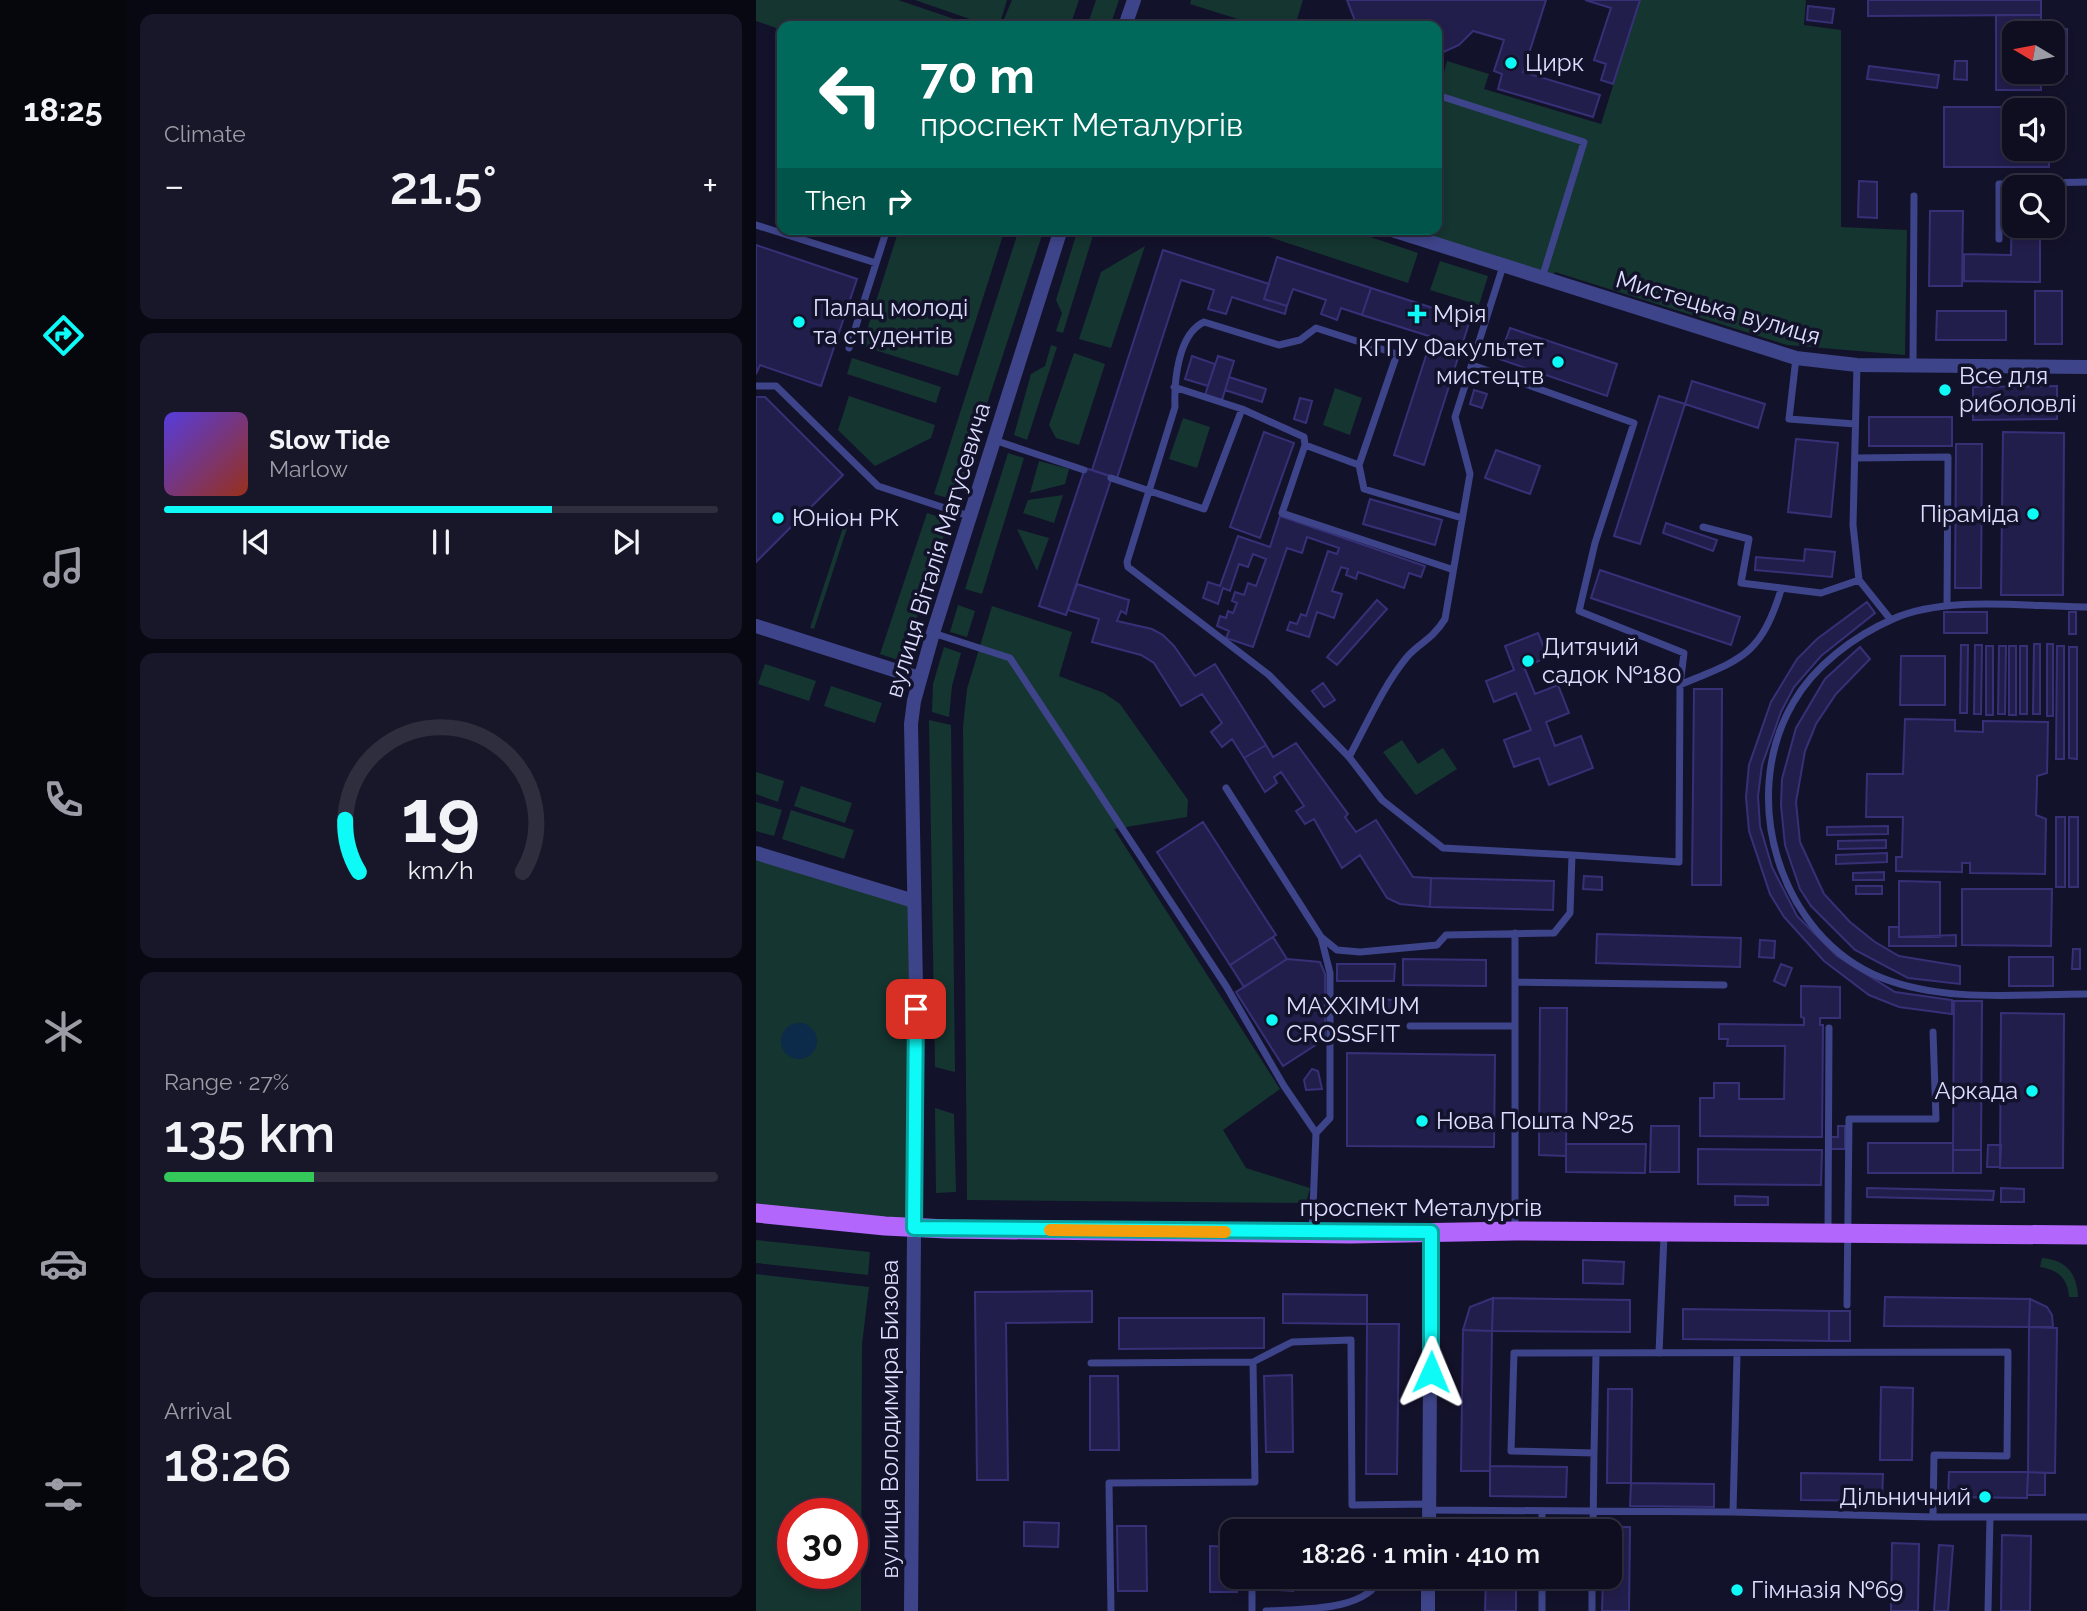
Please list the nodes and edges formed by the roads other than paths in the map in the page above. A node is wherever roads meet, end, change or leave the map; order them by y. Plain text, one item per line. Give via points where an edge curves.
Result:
1 (1134, 0) edge
2 (1127, 21) edge
3 (1442, 97) edge
4 (2087, 182) edge
5 (1914, 197) dead end
6 (756, 225) edge
7 (777, 232) edge
8 (788, 235) edge
9 (885, 235) edge
10 (1059, 235) edge
11 (1407, 235) edge
12 (1999, 239) dead end
13 (876, 263) junction
14 (1503, 266) junction
15 (1542, 278) junction
16 (849, 348) dead end
17 (1796, 358) junction
18 (1472, 365) junction
19 (1857, 365) junction
20 (1913, 366) junction
21 (2087, 367) edge
22 (756, 386) edge
23 (1174, 387) junction
24 (1242, 409) junction
25 (1855, 424) junction
26 (993, 440) junction
27 (1305, 444) junction
28 (1854, 458) junction
29 (1359, 465) junction
30 (1084, 470) dead end
31 (1111, 478) dead end
32 (1150, 491) junction
33 (969, 516) junction
34 (1462, 518) junction
35 (1703, 527) dead end
36 (1451, 569) junction
37 (1859, 580) junction
38 (1781, 590) junction
39 (1947, 606) junction
40 (2087, 607) edge
41 (1891, 620) junction
42 (756, 626) edge
43 (933, 633) junction
44 (919, 678) junction
45 (1681, 685) junction
46 (1349, 757) junction
47 (1226, 788) dead end
48 (756, 853) edge
49 (1572, 855) junction
50 (914, 901) junction
51 (1515, 933) junction
52 (1321, 937) junction
53 (1515, 982) junction
54 (1724, 985) dead end
55 (2087, 994) edge
56 (1410, 1026) dead end
57 (1515, 1026) junction
58 (1829, 1028) dead end
59 (1933, 1032) dead end
60 (1316, 1133) junction
61 (756, 1213) edge
62 (914, 1228) junction
63 (1516, 1231) junction
64 (1431, 1232) junction
65 (1664, 1232) junction
66 (1312, 1233) junction
67 (1828, 1235) junction
68 (1849, 1235) junction
69 (2087, 1235) edge
70 (1847, 1305) dead end
71 (1596, 1353) junction
72 (1659, 1353) junction
73 (1737, 1355) junction
74 (1253, 1362) junction
75 (1091, 1363) dead end
76 (1594, 1453) junction
77 (1430, 1507) junction
78 (1542, 1511) junction
79 (1593, 1511) junction
80 (1733, 1512) junction
81 (1933, 1517) junction
82 (1990, 1517) junction
83 (2087, 1517) edge
84 (1430, 1519) edge
85 (1542, 1519) edge
86 (1593, 1519) edge
87 (1252, 1589) edge
88 (1376, 1589) edge
89 (1428, 1589) edge
90 (1542, 1589) edge
91 (1592, 1589) edge
92 (911, 1611) edge
93 (1111, 1611) edge
94 (1252, 1611) edge
95 (1270, 1611) edge
96 (1428, 1611) edge
97 (1542, 1611) edge
98 (1592, 1611) edge
99 (1988, 1611) edge

1 - 2 street
3 - 15 lane via 1584,142
4 - 12 lane via 1999,184
5 - 20 lane
6 - 7 lane
8 - 13 lane
9 - 13 lane
10 - 26 street, вулиця Віталія Матусевича
11 - 14 street, Мистецька вулиця
13 - 16 lane
14 - 15 street, Мистецька вулиця
14 - 18 lane
15 - 17 street, Мистецька вулиця
17 - 19 street, Мистецька вулиця
17 - 25 lane via 1789,419
18 - 34 lane via 1455,417 1470,474
18 - 45 lane via 1634,423 1595,543 1579,611 1684,653
19 - 20 street, Мистецька вулиця
19 - 25 lane
20 - 21 street, Мистецька вулиця
22 - 33 lane via 776,386 878,486
23 - 24 lane
23 - 29 lane via 1189,336 1194,326 1204,322 1279,345 1300,340 1316,328 1398,354
23 - 32 lane via 1175,407
24 - 27 lane via 1304,437
24 - 32 lane via 1204,509
25 - 28 lane
26 - 30 lane
26 - 33 street, вулиця Віталія Матусевича
27 - 29 lane
27 - 36 lane via 1282,513
28 - 37 lane via 1853,525
28 - 39 lane via 1948,457
29 - 34 lane via 1364,489
31 - 32 lane
32 - 46 lane via 1128,567 1269,675
33 - 43 street, вулиця Віталія Матусевича
34 - 36 lane
35 - 38 lane via 1749,540 1741,583
36 - 46 lane via 1445,619 1434,637 1409,655 1392,678
37 - 38 lane via 1821,593
37 - 41 lane
38 - 45 lane via 1756,647
39 - 40 lane
39 - 41 lane
41 - 55 lane via 1860,636 1827,663 1802,688 1782,727 1767,804 1778,858 1791,892 1837,950 1879,977 1902,985 1956,993
42 - 44 street
43 - 44 street, вулиця Віталія Матусевича
43 - 60 lane via 1010,658 1226,986
44 - 50 street, вулиця Віталія Матусевича via 911,736
45 - 49 lane via 1679,862
46 - 49 lane via 1382,800 1443,848
47 - 52 lane
48 - 50 street
49 - 51 lane via 1570,913 1554,933
50 - 62 street, вулиця Віталія Матусевича
51 - 52 lane via 1446,935 1437,945 1360,953 1337,950
51 - 53 lane
52 - 60 lane via 1330,973 1330,1118
53 - 54 lane
53 - 57 lane
56 - 57 lane
57 - 63 lane
58 - 67 lane
59 - 68 lane via 1936,1119 1849,1119
60 - 66 lane
61 - 62 main road, проспект Металургів
62 - 66 main road, проспект Металургів
62 - 92 street, вулиця Володимира Бизова
63 - 64 main road, проспект Металургів
63 - 65 main road, проспект Металургів
64 - 66 main road, проспект Металургів
64 - 77 street
65 - 67 main road, проспект Металургів
65 - 72 lane
67 - 68 main road, проспект Металургів
68 - 69 main road, проспект Металургів
68 - 70 lane
71 - 72 lane
71 - 76 lane
71 - 76 lane via 1514,1353 1511,1451
72 - 73 lane
73 - 80 lane
73 - 81 lane via 2008,1352 2007,1456 1934,1455
74 - 75 lane
74 - 77 lane via 1292,1342 1351,1340 1352,1505
74 - 93 lane via 1255,1482 1109,1483
76 - 79 lane
77 - 78 lane
77 - 84 street
78 - 79 lane
78 - 85 lane
79 - 80 lane
79 - 86 lane
80 - 81 lane
81 - 82 lane
82 - 83 lane
82 - 99 lane
87 - 94 lane
88 - 95 lane via 1355,1606 1340,1611
89 - 96 street
90 - 97 lane
91 - 98 lane

